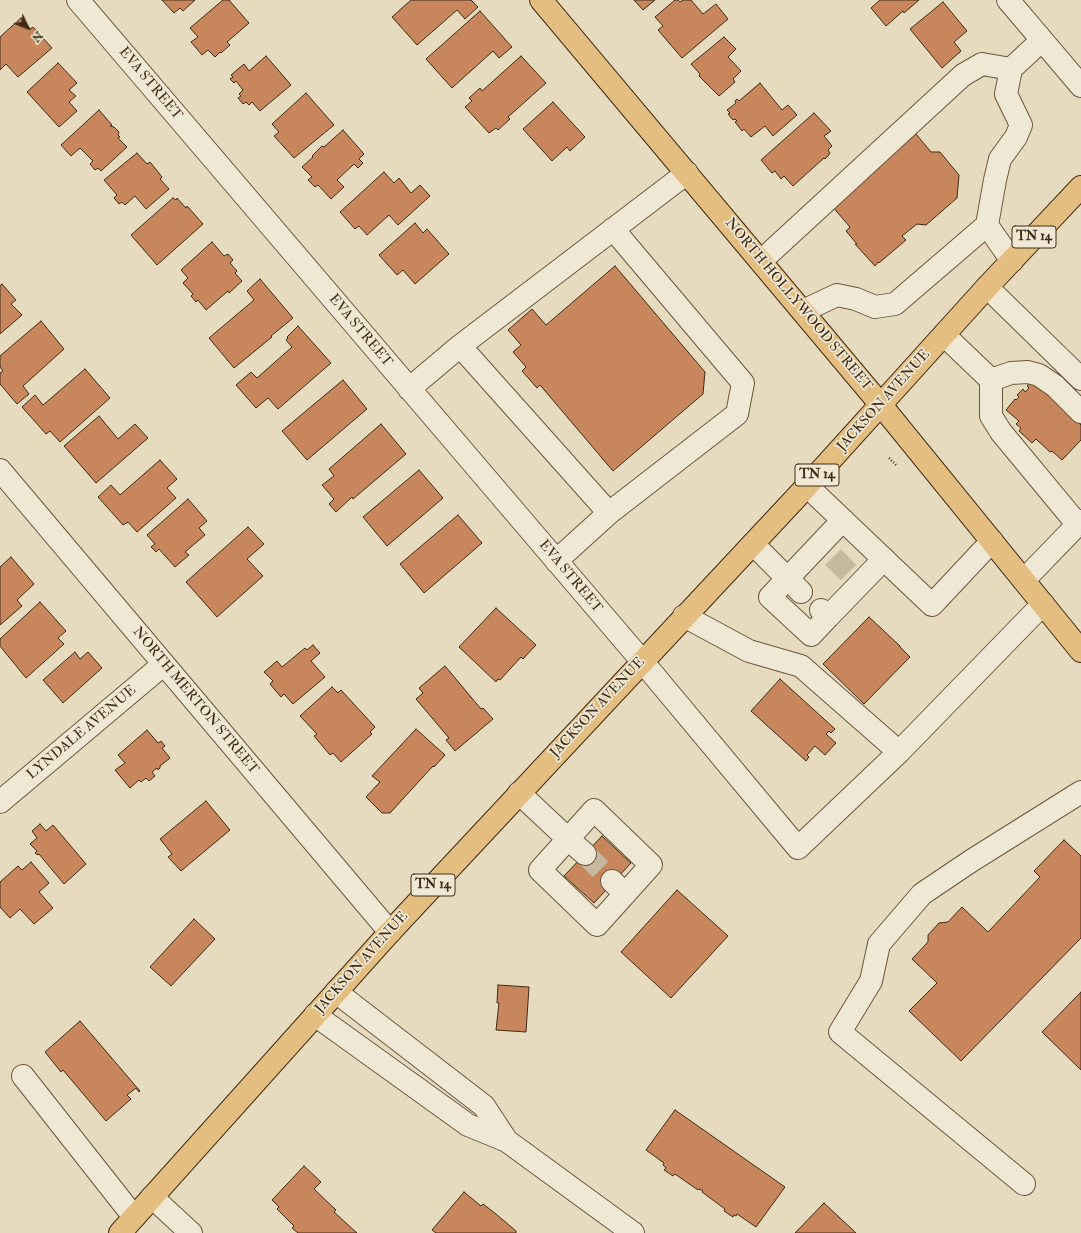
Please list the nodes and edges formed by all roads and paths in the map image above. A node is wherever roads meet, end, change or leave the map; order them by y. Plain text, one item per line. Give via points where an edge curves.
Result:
1 (78, 0) edge
2 (541, 0) edge
3 (1008, 0) edge
4 (1042, 40) junction
5 (1011, 69) junction
6 (1081, 86) edge
7 (687, 173) junction
8 (1081, 187) edge
9 (987, 225) junction
10 (613, 229) junction
11 (1012, 261) junction
12 (761, 262) junction
13 (987, 287) junction
14 (803, 311) junction
15 (944, 335) junction
16 (460, 346) junction
17 (1081, 379) edge
18 (991, 380) junction
19 (409, 389) junction
20 (881, 405) junction
21 (1081, 412) edge
22 (0, 470) edge
23 (807, 486) junction
24 (609, 513) junction
25 (843, 520) junction
26 (1079, 523) edge
27 (992, 541) junction
28 (753, 544) junction
29 (884, 560) junction
30 (556, 561) junction
31 (1024, 580) junction
32 (795, 585) junction
33 (1043, 604) junction
34 (684, 616) junction
35 (1081, 650) edge
36 (642, 662) junction
37 (164, 664) junction
38 (899, 752) junction
39 (1081, 792) edge
40 (519, 793) junction
41 (0, 802) edge
42 (568, 839) junction
43 (585, 854) tunnel mouth
44 (390, 932) junction
45 (336, 992) junction
46 (315, 1014) junction
47 (23, 1076) dead end
48 (507, 1141) junction
49 (1024, 1184) dead end
50 (152, 1198) junction
51 (127, 1225) edge
52 (191, 1233) edge
53 (634, 1233) edge

1 - 19 street, EVA STREET
2 - 7 main road, NORTH HOLLYWOOD STREET
3 - 4 street
4 - 5 street
4 - 6 street
5 - 9 street via 1006,94 1021,125 1016,137 1000,159
5 - 12 street via 982,64 963,75
7 - 10 street
7 - 12 main road, NORTH HOLLYWOOD STREET
8 - 11 main road, JACKSON AVENUE / TN 14
9 - 11 street
9 - 14 street via 894,304 875,307 837,295
10 - 16 street
10 - 24 street via 743,383 737,414
11 - 13 main road, JACKSON AVENUE / TN 14
12 - 14 main road, NORTH HOLLYWOOD STREET
13 - 15 main road, JACKSON AVENUE / TN 14
13 - 17 street
14 - 20 main road, NORTH HOLLYWOOD STREET
15 - 18 street
15 - 20 main road, JACKSON AVENUE / TN 14
16 - 19 street
16 - 24 street
18 - 21 street via 1011,373 1028,372 1039,375 1055,386
18 - 26 street via 991,416 1001,432
19 - 30 street, EVA STREET
20 - 23 main road, JACKSON AVENUE / TN 14
20 - 27 main road, NORTH HOLLYWOOD STREET
22 - 37 street, NORTH MERTON STREET
23 - 25 street
23 - 28 main road, JACKSON AVENUE / TN 14
24 - 30 street
25 - 29 street
25 - 32 street via 826,551
26 - 31 street
27 - 29 street via 932,605
27 - 31 main road, NORTH HOLLYWOOD STREET
28 - 32 street
28 - 34 main road, JACKSON AVENUE / TN 14
29 - 32 street via 857,580 825,614 811,635 770,597
30 - 36 street, EVA STREET
31 - 33 main road, NORTH HOLLYWOOD STREET
33 - 35 main road, NORTH HOLLYWOOD STREET
33 - 38 street
34 - 36 main road, JACKSON AVENUE / TN 14
34 - 38 street via 749,651 801,666
36 - 38 street, EVA STREET via 798,848
36 - 40 main road, JACKSON AVENUE / TN 14
37 - 41 street, LYNDALE AVENUE
37 - 44 street, NORTH MERTON STREET
39 - 49 street via 922,894 879,944 870,982 840,1032
40 - 42 street
40 - 44 main road, JACKSON AVENUE / TN 14
42 - 42 street via 594,810 651,865 619,888 596,925 540,870
42 - 43 street
44 - 45 main road, JACKSON AVENUE / TN 14
45 - 46 main road, JACKSON AVENUE / TN 14
45 - 48 street via 484,1106
46 - 48 street via 468,1125
46 - 50 main road, JACKSON AVENUE / TN 14
47 - 51 street
48 - 53 street
50 - 51 main road, JACKSON AVENUE / TN 14
50 - 52 street

